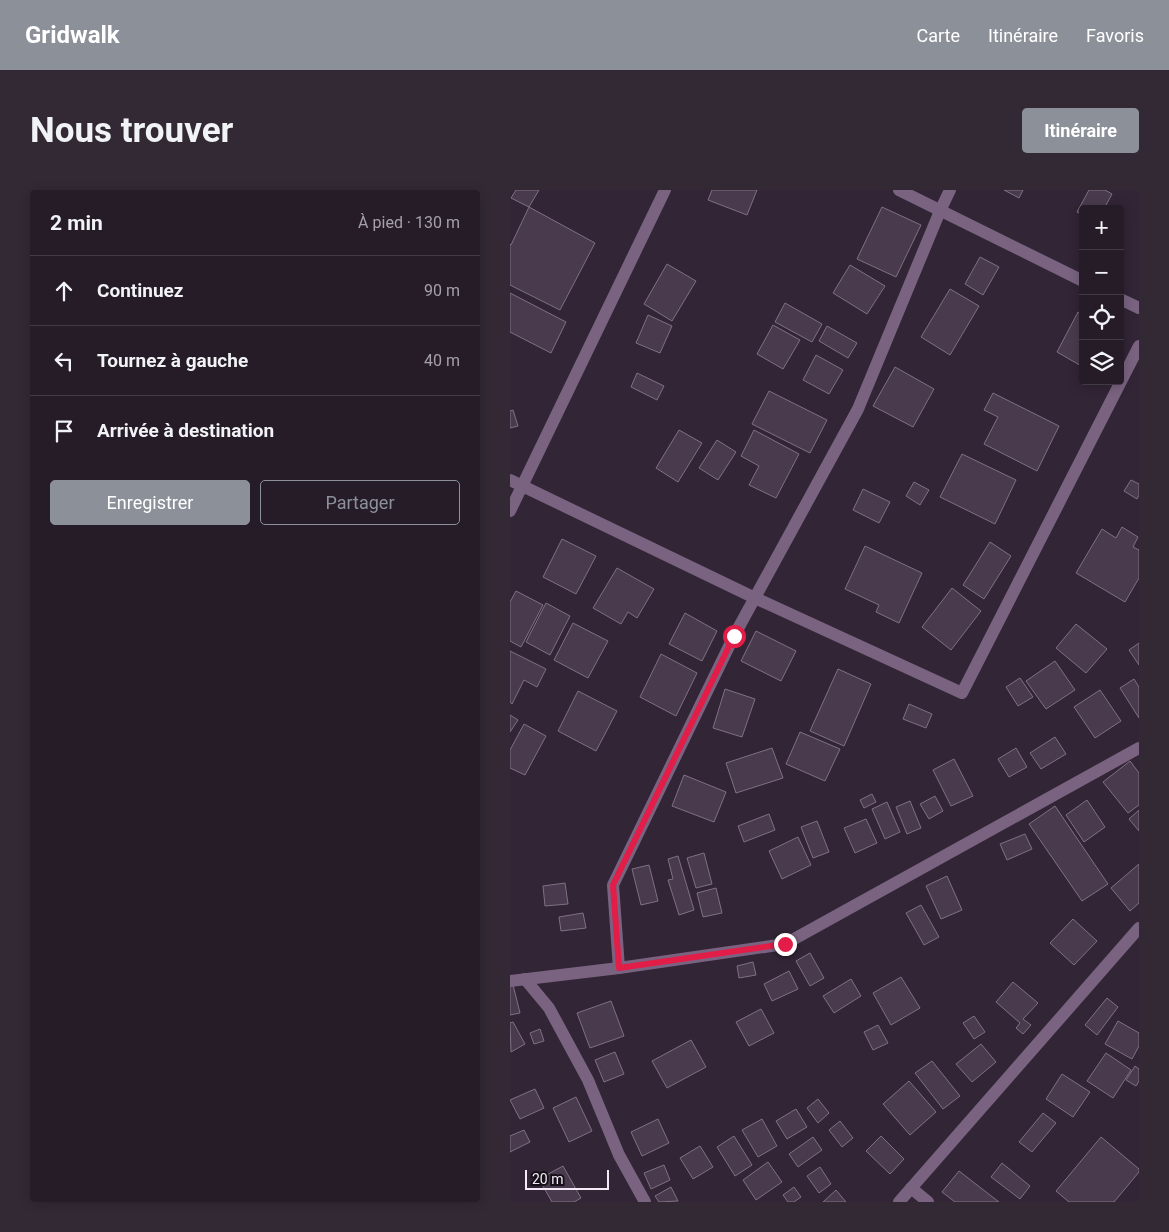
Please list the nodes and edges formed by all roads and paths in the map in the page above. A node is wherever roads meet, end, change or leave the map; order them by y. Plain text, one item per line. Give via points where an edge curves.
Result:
1 (665, 190) edge
2 (899, 190) edge
3 (950, 190) edge
4 (940, 211) junction
5 (1079, 279) edge
6 (1124, 301) edge
7 (1139, 308) edge
8 (1139, 346) edge
9 (510, 480) edge
10 (522, 486) junction
11 (510, 511) edge
12 (755, 598) junction
13 (1139, 748) edge
14 (1139, 928) edge
15 (619, 968) junction
16 (525, 979) junction
17 (510, 981) edge
18 (911, 1188) junction
19 (645, 1202) edge
20 (899, 1202) edge
21 (928, 1202) edge

1 - 10 street
2 - 4 street
3 - 4 street
4 - 5 street
4 - 12 street via 858,409
6 - 7 street
8 - 12 street via 962,692
9 - 10 street
10 - 11 street
10 - 12 street
12 - 15 street via 613,885
13 - 15 street via 785,944
14 - 18 street
15 - 16 street
16 - 17 street
16 - 19 street via 549,1008 581,1067 619,1155
18 - 20 street
18 - 21 street

